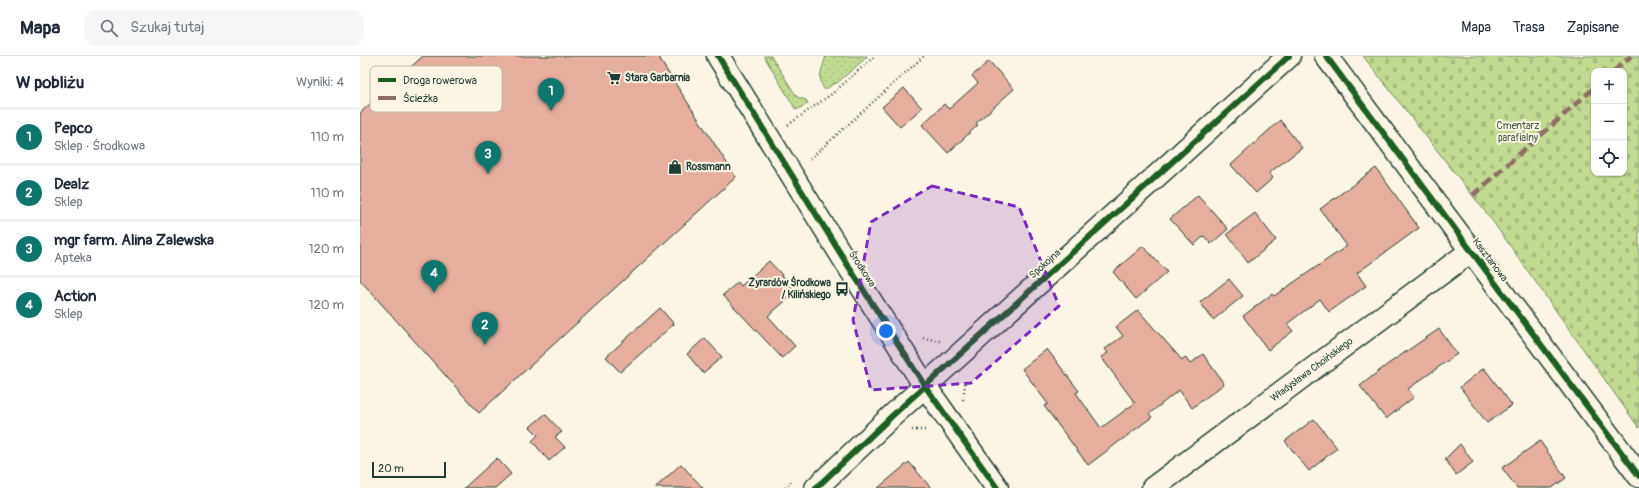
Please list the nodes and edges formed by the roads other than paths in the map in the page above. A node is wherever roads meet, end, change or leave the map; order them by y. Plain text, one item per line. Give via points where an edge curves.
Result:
1 (718, 56) edge
2 (1289, 56) edge
3 (1326, 56) edge
4 (1470, 251) junction
5 (925, 386) junction
6 (1639, 476) edge
7 (816, 488) edge
8 (997, 488) edge
9 (1153, 488) edge

1 - 5 street, Środkowa
2 - 5 street, Spokojna
3 - 4 street, Kasztanowa
4 - 6 street, Kasztanowa
4 - 9 street, Władysława Choińskiego
5 - 7 street, Spokojna
5 - 8 street, Środkowa

